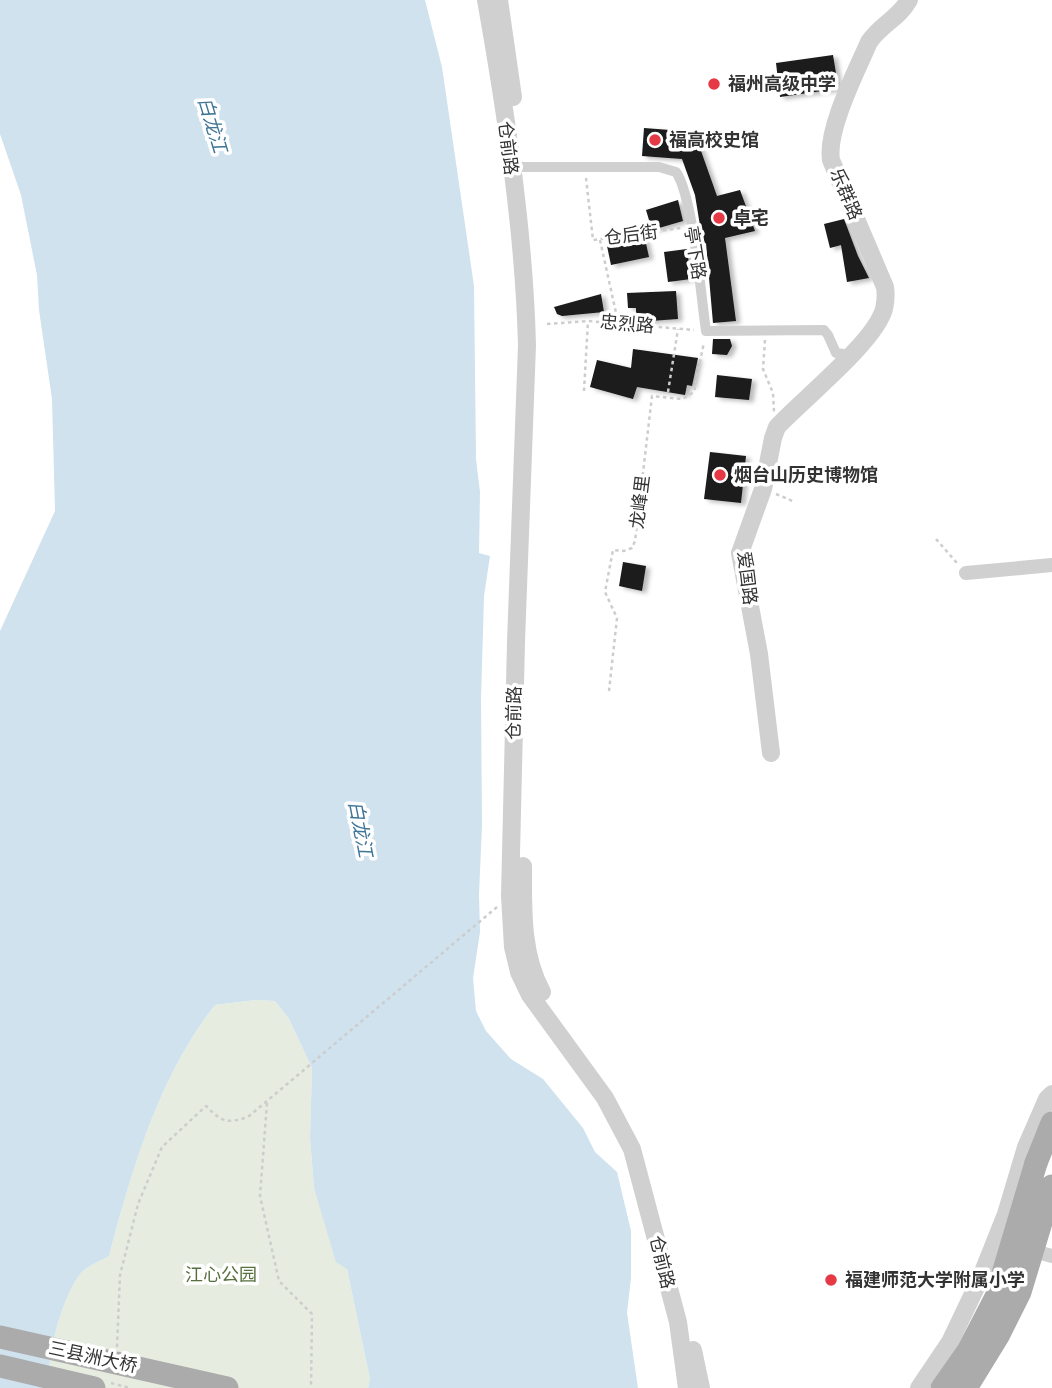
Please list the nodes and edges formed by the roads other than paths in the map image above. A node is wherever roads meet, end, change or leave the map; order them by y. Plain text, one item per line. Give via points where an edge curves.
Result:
1 (486, 0) edge
2 (499, 0) edge
3 (909, 0) edge
4 (522, 166) junction
5 (851, 355) junction
6 (1052, 565) edge
7 (966, 573) road end
8 (771, 753) dead end
9 (1052, 1094) edge
10 (1052, 1123) edge
11 (1047, 1168) edge
12 (995, 1241) junction
13 (1052, 1256) edge
14 (0, 1337) edge
15 (0, 1366) edge
16 (105, 1386) edge
17 (227, 1388) edge
18 (688, 1388) edge
19 (701, 1388) edge
20 (919, 1388) edge
21 (942, 1388) edge
22 (956, 1388) edge
23 (966, 1388) edge

1 - 18 street, 仓前路 via 526,309 510,896 513,947 524,985 606,1098 632,1149 678,1322
2 - 4 street, 仓前路
3 - 5 street, 乐群路 via 869,41 831,139 831,160 881,275 886,298 880,318
4 - 5 street, 亭下路 via 666,168 678,175 688,210 706,331 824,330 835,353
4 - 19 street, 仓前路 via 535,353 524,656 523,899 528,954 533,976 547,1001 611,1085 640,1140
5 - 8 street, 爱国路 via 780,424 763,489 741,545
6 - 7 street
9 - 12 street via 1026,1147
10 - 11 main road
11 - 21 main road, bridge via 996,1297
11 - 22 main road via 1011,1289 974,1363
11 - 23 main road, bridge via 1020,1292
12 - 13 street
12 - 20 street via 950,1342
14 - 17 main road, 三县洲大桥, bridge
15 - 16 main road, 三县洲大桥

